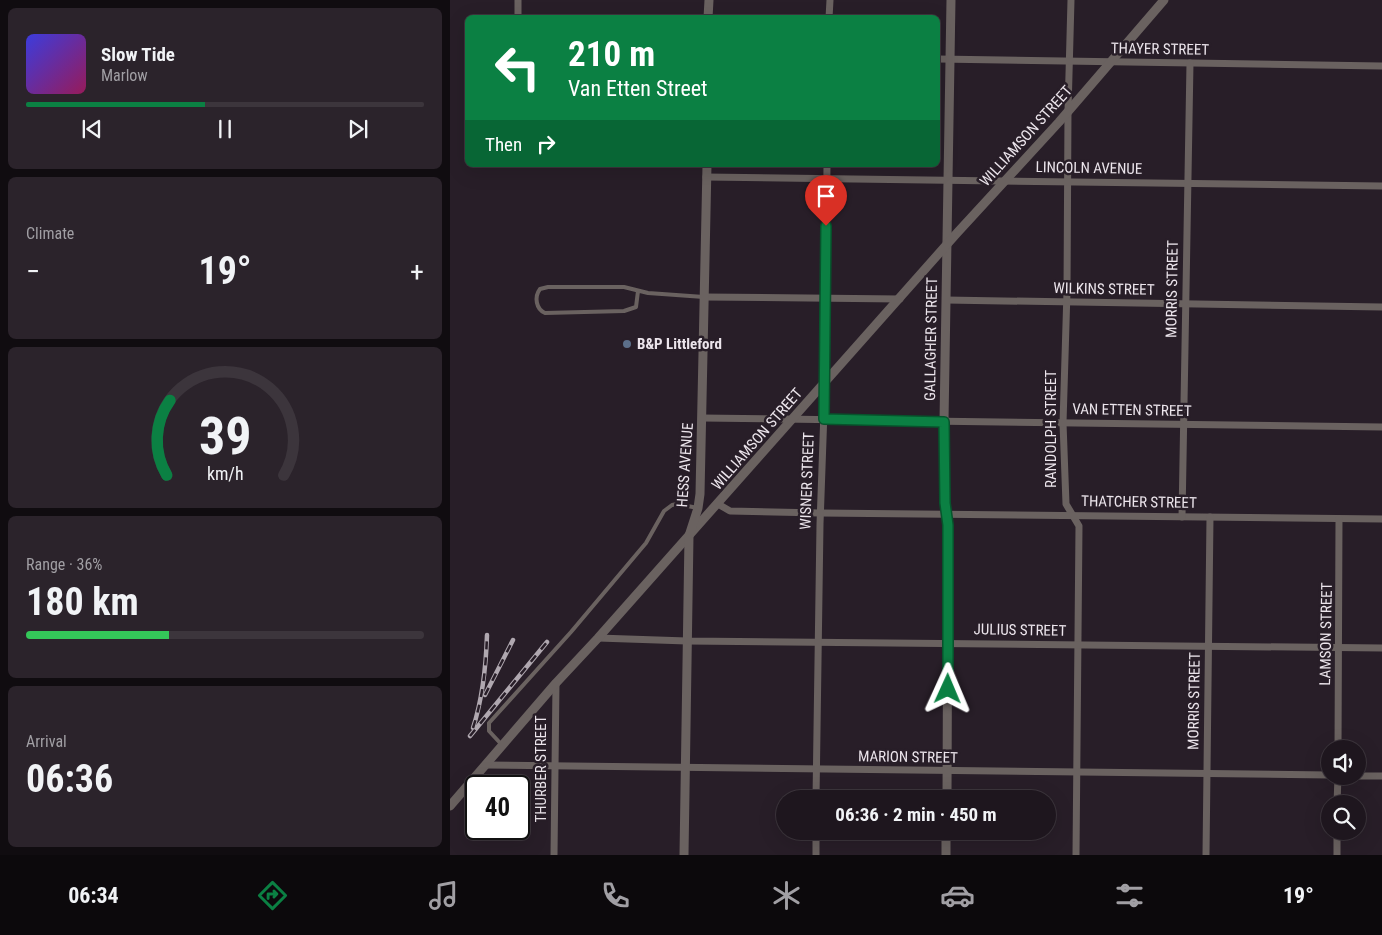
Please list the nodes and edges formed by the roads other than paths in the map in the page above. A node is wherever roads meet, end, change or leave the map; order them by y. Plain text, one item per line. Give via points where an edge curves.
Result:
1 (518, 0) edge
2 (709, 0) edge
3 (830, 0) edge
4 (951, 0) edge
5 (1071, 0) edge
6 (1164, 0) edge
7 (518, 15) edge
8 (708, 15) edge
9 (829, 15) edge
10 (940, 59) edge
11 (949, 59) junction
12 (1070, 61) junction
13 (1110, 63) junction
14 (1190, 63) junction
15 (1382, 66) edge
16 (1068, 111) junction
17 (707, 167) edge
18 (827, 167) edge
19 (706, 177) junction
20 (826, 178) junction
21 (948, 180) junction
22 (1068, 181) junction
23 (1005, 182) junction
24 (1188, 184) junction
25 (1382, 186) edge
26 (946, 246) junction
27 (638, 291) junction
28 (704, 297) junction
29 (824, 298) junction
30 (900, 299) junction
31 (946, 300) junction
32 (1066, 302) junction
33 (1186, 304) junction
34 (1382, 307) edge
35 (825, 383) junction
36 (702, 418) junction
37 (824, 419) junction
38 (792, 420) junction
39 (944, 422) junction
40 (1063, 423) junction
41 (1183, 425) junction
42 (1382, 428) edge
43 (718, 504) junction
44 (698, 508) junction
45 (820, 514) junction
46 (946, 514) junction
47 (1072, 515) junction
48 (1182, 516) junction
49 (1210, 517) junction
50 (1339, 519) junction
51 (1382, 519) edge
52 (689, 536) junction
53 (598, 638) junction
54 (687, 641) junction
55 (818, 641) junction
56 (948, 643) junction
57 (1079, 644) junction
58 (1209, 646) junction
59 (1340, 647) junction
60 (1382, 648) edge
61 (556, 683) junction
62 (1338, 740) edge
63 (502, 746) junction
64 (486, 765) junction
65 (556, 766) junction
66 (686, 769) junction
67 (817, 770) junction
68 (947, 771) junction
69 (1077, 772) junction
70 (1207, 775) junction
71 (1321, 775) edge
72 (1366, 776) edge
73 (1382, 776) edge
74 (816, 790) edge
75 (946, 790) edge
76 (450, 806) edge
77 (816, 840) edge
78 (946, 840) edge
79 (1337, 840) edge
80 (554, 855) edge
81 (684, 855) edge
82 (816, 855) edge
83 (946, 855) edge
84 (1076, 855) edge
85 (1206, 855) edge
86 (1337, 855) edge

1 - 7 street
2 - 8 street
3 - 9 street
4 - 11 street, GALLAGHER STREET
5 - 12 street, RANDOLPH STREET
6 - 13 street, WILLIAMSON STREET
10 - 11 street, THAYER STREET
11 - 12 street, THAYER STREET
11 - 21 street, GALLAGHER STREET
12 - 13 street, THAYER STREET
12 - 16 street, RANDOLPH STREET
13 - 14 street, THAYER STREET
13 - 16 street, WILLIAMSON STREET
14 - 15 street, THAYER STREET
14 - 24 street, MORRIS STREET
16 - 22 street, RANDOLPH STREET
16 - 23 street, WILLIAMSON STREET
17 - 19 street, HESS AVENUE
18 - 20 street, WISNER STREET
19 - 20 street, LINCOLN AVENUE
19 - 28 street, HESS AVENUE
20 - 21 street, LINCOLN AVENUE
20 - 29 street, WISNER STREET
21 - 23 street, LINCOLN AVENUE
21 - 26 street, GALLAGHER STREET
22 - 23 street, LINCOLN AVENUE
22 - 24 street, LINCOLN AVENUE
22 - 32 street, RANDOLPH STREET
23 - 26 street, WILLIAMSON STREET
24 - 25 street, LINCOLN AVENUE
24 - 33 street, MORRIS STREET
26 - 30 street, WILLIAMSON STREET
26 - 31 street, GALLAGHER STREET
27 - 27 lane via 624,287 548,287 540,290 536,300 538,308 545,313 624,311 636,307
27 - 28 lane
28 - 29 street
28 - 36 street, HESS AVENUE
29 - 30 street
29 - 35 street, WISNER STREET
30 - 35 street, WILLIAMSON STREET
31 - 32 street, WILKINS STREET
31 - 39 street, GALLAGHER STREET
32 - 33 street, WILKINS STREET
32 - 40 street, RANDOLPH STREET
33 - 34 street, WILKINS STREET
33 - 41 street, MORRIS STREET
35 - 37 street, WISNER STREET
35 - 38 street, WILLIAMSON STREET
36 - 38 street, VAN ETTEN STREET
36 - 44 street, HESS AVENUE
37 - 38 street, VAN ETTEN STREET
37 - 39 street, VAN ETTEN STREET
37 - 45 street, WISNER STREET
38 - 43 street, WILLIAMSON STREET
39 - 40 street, VAN ETTEN STREET
39 - 46 street, GALLAGHER STREET
40 - 41 street, VAN ETTEN STREET
40 - 47 street, RANDOLPH STREET via 1066,504
41 - 42 street, VAN ETTEN STREET
41 - 48 street, MORRIS STREET
43 - 45 street, THATCHER STREET via 730,511
43 - 52 street, WILLIAMSON STREET
44 - 52 street, HESS AVENUE
44 - 63 lane via 677,504 664,511 646,544 489,723 489,731
45 - 46 street, THATCHER STREET
45 - 55 street, WISNER STREET
46 - 47 street, THATCHER STREET
46 - 56 street, GALLAGHER STREET
47 - 48 street, THATCHER STREET
47 - 57 street, RANDOLPH STREET via 1079,526
48 - 49 street, THATCHER STREET
49 - 50 street, THATCHER STREET
49 - 58 street, MORRIS STREET
50 - 51 street, THATCHER STREET
50 - 59 street, LAMSON STREET
52 - 53 street, WILLIAMSON STREET
52 - 54 street, HESS AVENUE
53 - 54 street, JULIUS STREET
53 - 61 street, WILLIAMSON STREET
54 - 55 street, JULIUS STREET
54 - 66 street, HESS AVENUE
55 - 56 street, JULIUS STREET
55 - 67 street, WISNER STREET
56 - 57 street, JULIUS STREET
56 - 68 street, GALLAGHER STREET
57 - 58 street, JULIUS STREET
57 - 69 street, RANDOLPH STREET
58 - 59 street, JULIUS STREET
58 - 70 street, MORRIS STREET
59 - 60 street, JULIUS STREET
59 - 62 street, LAMSON STREET
61 - 63 street, WILLIAMSON STREET
61 - 65 street, THURBER STREET
63 - 64 street, WILLIAMSON STREET
64 - 65 street, MARION STREET
64 - 76 street, WILLIAMSON STREET
65 - 66 street, MARION STREET
65 - 80 street, THURBER STREET
66 - 67 street, MARION STREET
66 - 81 street, HESS AVENUE
67 - 68 street, MARION STREET
67 - 74 street, WISNER STREET
68 - 69 street, MARION STREET
68 - 75 street, GALLAGHER STREET
69 - 70 street, MARION STREET
69 - 84 street, RANDOLPH STREET
70 - 71 street, MARION STREET
70 - 85 street, MORRIS STREET
72 - 73 street
77 - 82 street
78 - 83 street
79 - 86 street

